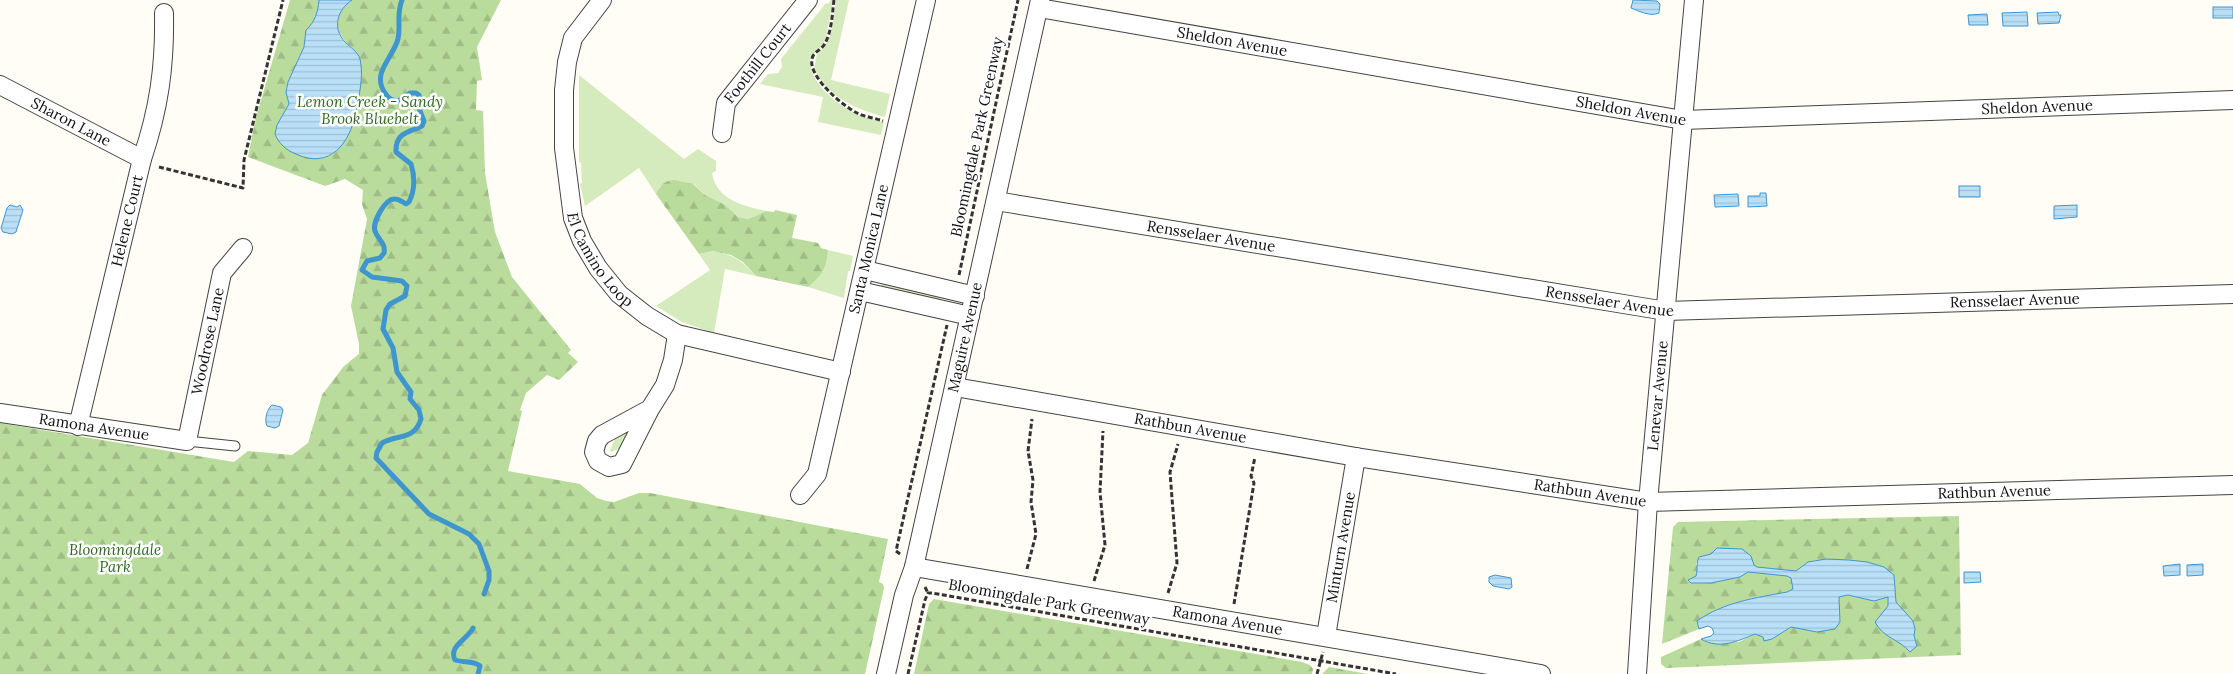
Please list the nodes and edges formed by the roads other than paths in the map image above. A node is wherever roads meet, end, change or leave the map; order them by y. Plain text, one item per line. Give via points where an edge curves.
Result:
1 (602, 0) edge
2 (808, 0) edge
3 (926, 0) edge
4 (1694, 0) edge
5 (1040, 4) edge
6 (164, 13) dead end
7 (0, 85) edge
8 (2233, 100) edge
9 (1683, 120) junction
10 (722, 133) dead end
11 (142, 159) junction
12 (996, 201) junction
13 (243, 248) dead end
14 (865, 270) junction
15 (860, 291) junction
16 (2233, 294) edge
17 (975, 296) junction
18 (1666, 311) junction
19 (970, 316) junction
20 (678, 334) junction
21 (842, 372) junction
22 (955, 388) junction
23 (650, 409) dead end
24 (0, 413) edge
25 (78, 426) junction
26 (187, 441) junction
27 (236, 446) dead end
28 (1356, 457) junction
29 (2233, 484) edge
30 (800, 495) dead end
31 (1648, 502) junction
32 (914, 567) junction
33 (1326, 636) junction
34 (886, 674) edge
35 (1541, 674) edge
36 (1636, 674) edge

1 - 20 street, El Camino Loop via 573,38 567,62 564,148 573,218 598,268 619,294
2 - 10 street, Foothill Court via 726,103
3 - 14 street, Santa Monica Lane
4 - 9 street, Lenevar Avenue
5 - 9 street, Sheldon Avenue
5 - 12 street, Maguire Avenue
6 - 11 street, Helene Court via 160,92
7 - 11 street, Sharon Lane
8 - 9 street, Sheldon Avenue
9 - 18 street, Lenevar Avenue
11 - 25 street, Helene Court
12 - 17 street, Maguire Avenue
12 - 18 street, Rensselaer Avenue
13 - 26 street, Woodrose Lane via 222,273
14 - 15 street, Santa Monica Lane
14 - 17 street
15 - 19 street
15 - 21 street, Santa Monica Lane
16 - 18 street, Rensselaer Avenue
17 - 19 street, Maguire Avenue
18 - 31 street, Lenevar Avenue
19 - 22 street, Maguire Avenue
20 - 21 street, El Camino Loop
20 - 23 street via 665,384
21 - 30 street, Santa Monica Lane via 817,474
22 - 28 street, Rathbun Avenue
22 - 32 street, Maguire Avenue
24 - 25 street, Ramona Avenue
25 - 26 street, Ramona Avenue
26 - 27 lane
28 - 31 street, Rathbun Avenue
28 - 33 street, Minturn Avenue
29 - 31 street, Rathbun Avenue
31 - 36 street, Lenevar Avenue
32 - 33 street, Ramona Avenue
32 - 34 street, Maguire Avenue via 904,595
33 - 35 street, Ramona Avenue

